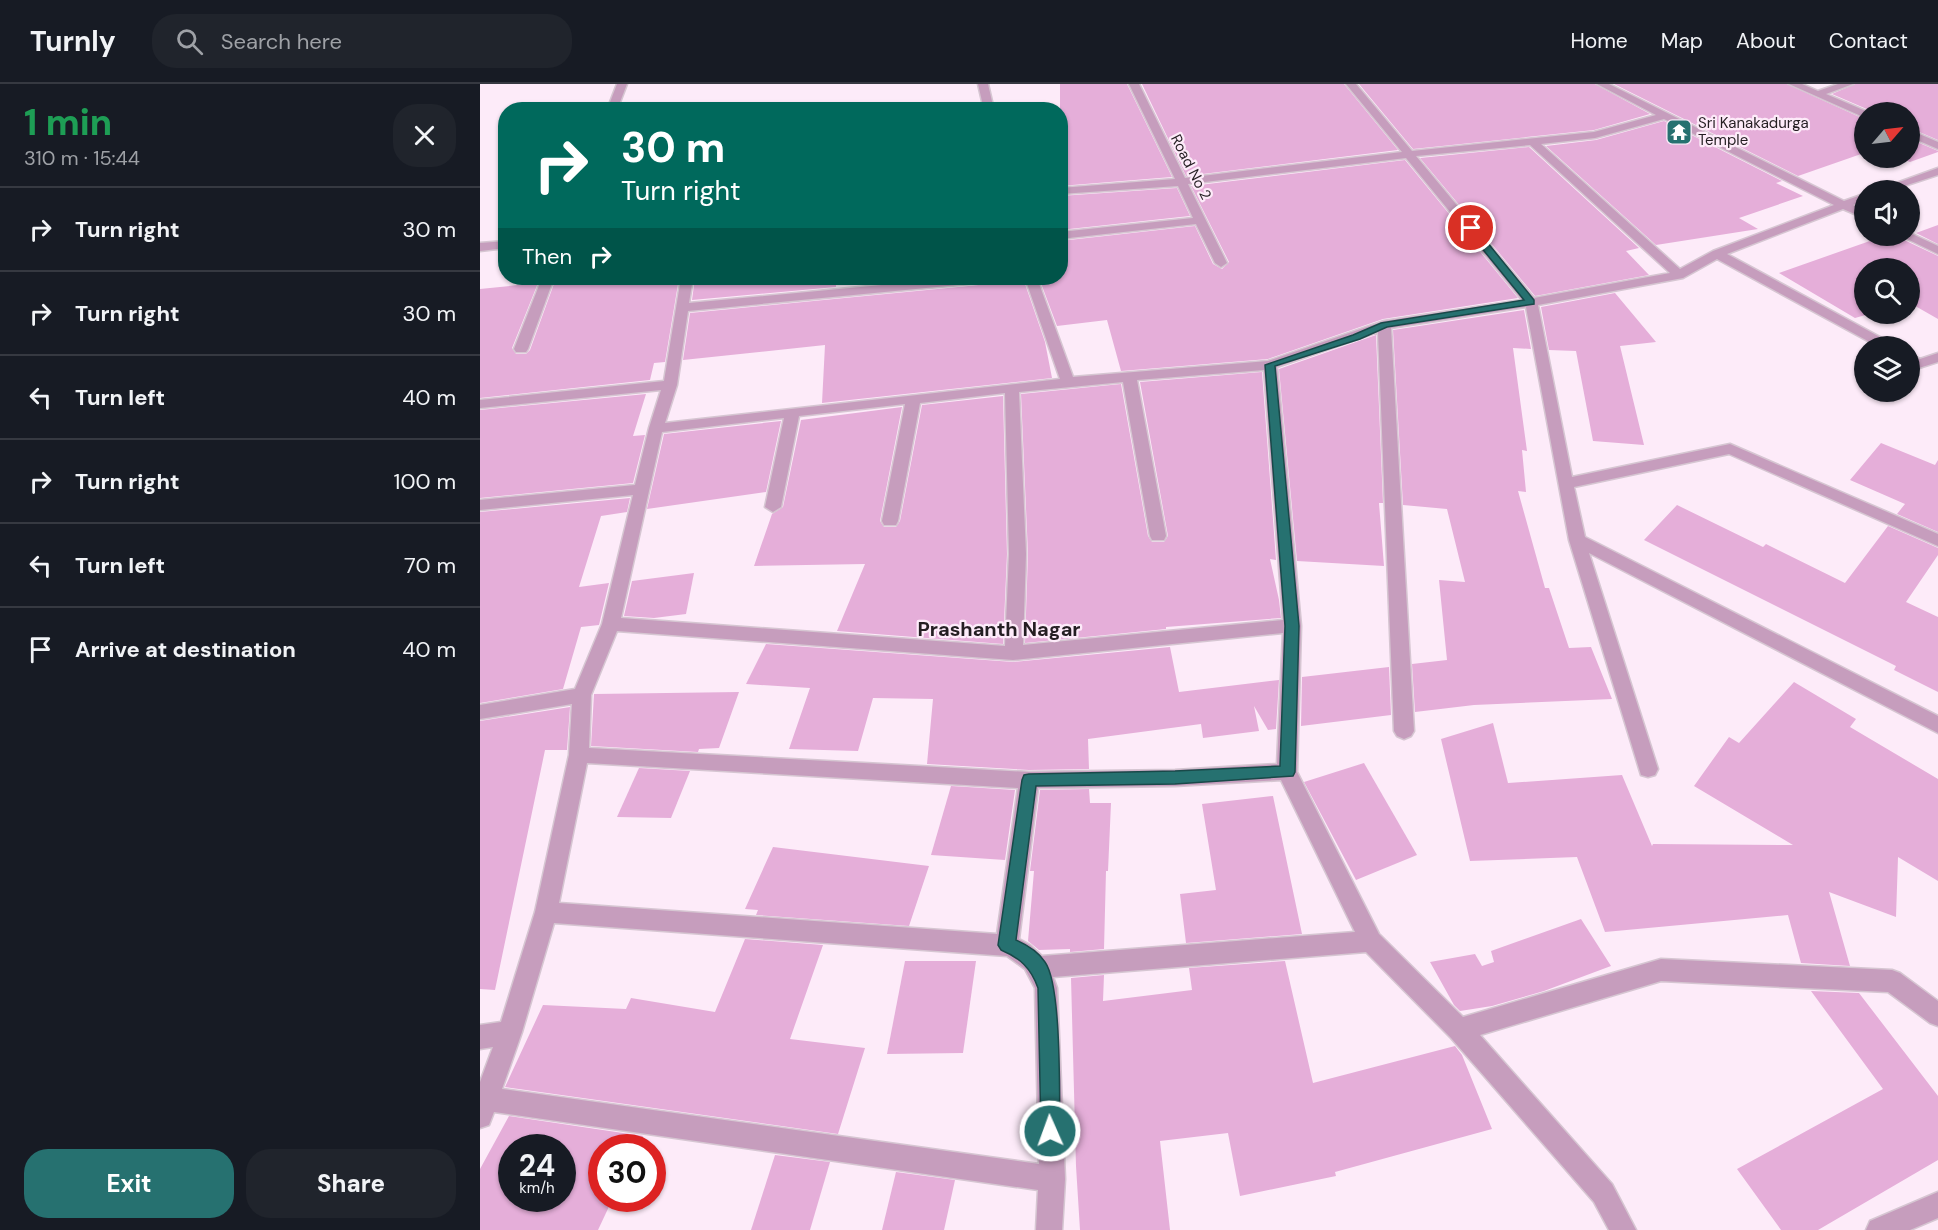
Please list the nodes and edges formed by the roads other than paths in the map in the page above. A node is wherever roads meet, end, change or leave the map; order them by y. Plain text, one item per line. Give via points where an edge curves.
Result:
1 (622, 84) edge
2 (983, 84) edge
3 (1134, 84) edge
4 (1351, 84) edge
5 (1602, 84) edge
6 (1794, 84) edge
7 (1848, 84) edge
8 (1818, 94) junction
9 (615, 102) edge
10 (987, 102) edge
11 (1854, 110) edge
12 (1666, 116) junction
13 (1920, 138) edge
14 (1533, 142) junction
15 (1938, 146) edge
16 (1410, 154) junction
17 (1938, 171) edge
18 (1912, 180) edge
19 (1181, 182) junction
20 (1068, 190) edge
21 (1854, 201) edge
22 (1843, 205) junction
23 (1854, 210) edge
24 (1202, 220) junction
25 (1068, 235) edge
26 (1920, 242) edge
27 (498, 245) edge
28 (480, 247) edge
29 (1938, 250) edge
30 (1717, 254) junction
31 (1221, 263) dead end
32 (1679, 275) junction
33 (545, 285) edge
34 (686, 285) edge
35 (917, 285) edge
36 (1033, 285) edge
37 (1531, 302) junction
38 (682, 308) junction
39 (1384, 325) junction
40 (1868, 336) edge
41 (521, 350) dead end
42 (1938, 357) edge
43 (1920, 364) edge
44 (1270, 365) junction
45 (1129, 376) junction
46 (1068, 382) junction
47 (670, 385) junction
48 (1012, 388) junction
49 (913, 400) junction
50 (480, 404) edge
51 (792, 413) junction
52 (656, 428) junction
53 (1568, 483) junction
54 (642, 489) junction
55 (480, 505) edge
56 (773, 507) dead end
57 (890, 521) dead end
58 (1158, 536) dead end
59 (1577, 540) junction
60 (1938, 540) edge
61 (611, 624) junction
62 (1292, 626) junction
63 (1013, 653) junction
64 (582, 695) junction
65 (480, 712) edge
66 (1938, 725) edge
67 (1404, 732) dead end
68 (579, 755) junction
69 (1648, 769) dead end
70 (1287, 772) junction
71 (1029, 780) junction
72 (546, 912) junction
73 (1371, 941) junction
74 (1007, 945) junction
75 (1039, 968) junction
76 (1938, 1015) edge
77 (1459, 1030) junction
78 (510, 1032) junction
79 (480, 1037) edge
80 (484, 1108) edge
81 (1052, 1179) junction
82 (1938, 1205) edge
83 (1049, 1230) edge
84 (1623, 1230) edge
85 (1879, 1230) edge

1 - 9 street
2 - 10 street
3 - 19 street, Road No 2
4 - 16 street
5 - 12 street
6 - 8 street
7 - 8 street
8 - 11 street
12 - 14 street via 1595,135
12 - 22 street
13 - 15 street
14 - 16 street
14 - 32 street
16 - 19 street
16 - 37 street
17 - 18 street
19 - 20 street
19 - 24 street, Road No 2
21 - 22 street
22 - 23 street
22 - 30 street
24 - 25 street
24 - 31 street, Road No 2
26 - 29 street
27 - 28 street
30 - 32 street
30 - 40 street
32 - 37 street
33 - 41 street
34 - 38 street
35 - 38 street
36 - 46 street
37 - 39 street
37 - 53 street
38 - 47 street
39 - 44 street
39 - 67 street
42 - 43 street
44 - 45 street
44 - 62 street
45 - 46 street
45 - 58 street
46 - 48 street
47 - 50 street
47 - 52 street
48 - 49 street
48 - 63 street via 1018,537
49 - 51 street
49 - 57 street
51 - 52 street
51 - 56 street
52 - 54 street
53 - 59 street
53 - 60 street via 1730,449
54 - 55 street
54 - 61 street
59 - 66 street
59 - 69 street
61 - 63 street
61 - 64 street
62 - 63 street
62 - 70 street
64 - 65 street
64 - 68 street
68 - 71 street
68 - 72 street
70 - 71 street
70 - 73 street
71 - 74 street
72 - 74 street
72 - 78 street
73 - 75 street
73 - 77 street
74 - 75 street via 1023,951
75 - 81 street via 1046,988
76 - 77 street via 1892,981 1661,970
77 - 84 street via 1603,1193
78 - 79 street
78 - 80 street
80 - 81 street
81 - 83 street
82 - 85 street

